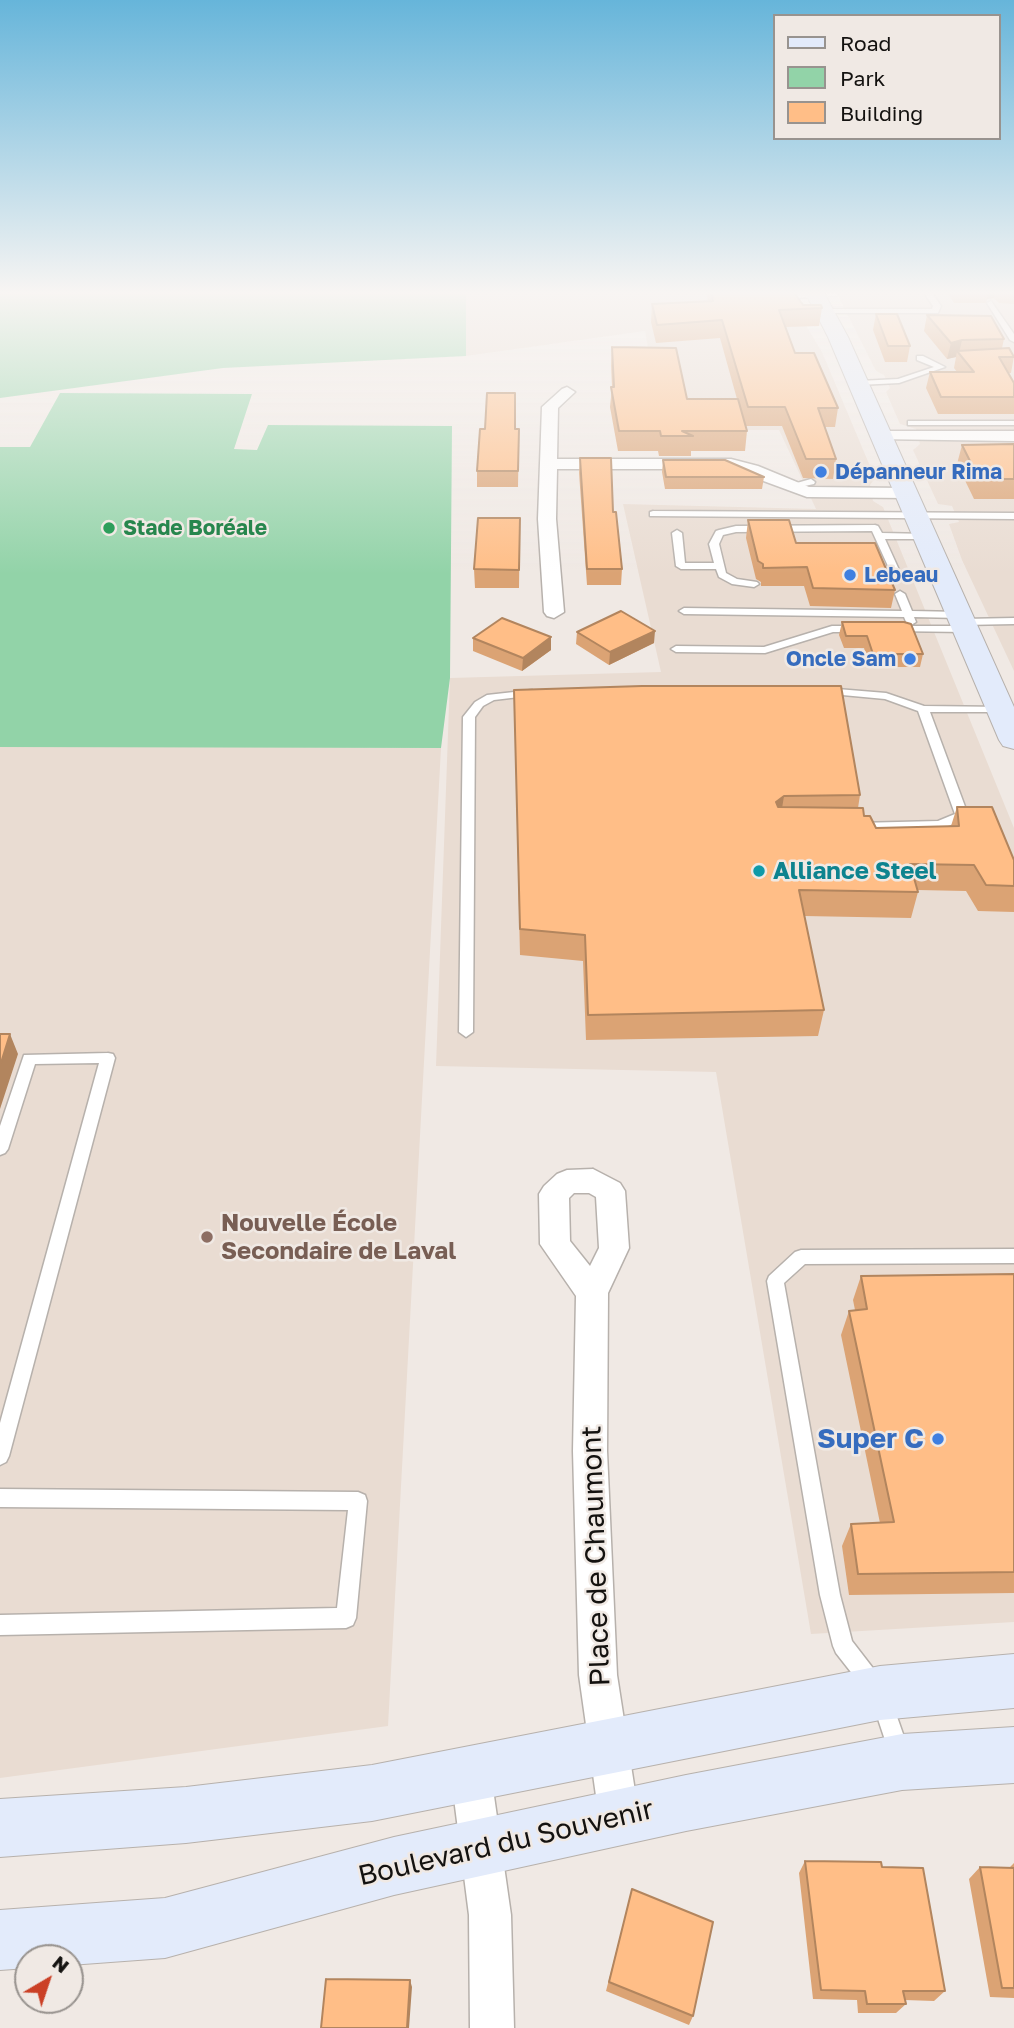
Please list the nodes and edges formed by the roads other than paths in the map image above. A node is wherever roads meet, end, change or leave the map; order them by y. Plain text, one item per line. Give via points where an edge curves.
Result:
1 (860, 385) edge
2 (567, 392) dead end
3 (911, 423) dead end
4 (1014, 423) edge
5 (983, 429) junction
6 (881, 436) junction
7 (1014, 436) edge
8 (547, 464) junction
9 (811, 482) edge
10 (790, 486) junction
11 (653, 514) dead end
12 (916, 514) junction
13 (1014, 516) edge
14 (677, 533) dead end
15 (878, 536) junction
16 (719, 566) junction
17 (942, 575) junction
18 (754, 584) dead end
19 (900, 594) dead end
20 (684, 611) dead end
21 (554, 612) dead end
22 (908, 614) junction
23 (1014, 621) edge
24 (963, 622) junction
25 (873, 629) edge
26 (887, 629) edge
27 (914, 629) junction
28 (676, 649) dead end
29 (816, 691) edge
30 (540, 693) edge
31 (1004, 704) edge
32 (923, 709) junction
33 (1014, 740) edge
34 (962, 816) junction
35 (982, 816) edge
36 (849, 827) edge
37 (466, 1032) dead end
38 (0, 1149) edge
39 (1014, 1256) edge
40 (592, 1293) dead end
41 (0, 1456) edge
42 (0, 1498) edge
43 (0, 1625) edge
44 (1014, 1681) edge
45 (880, 1693) junction
46 (607, 1748) junction
47 (1014, 1755) edge
48 (902, 1762) junction
49 (471, 1775) junction
50 (619, 1817) junction
51 (0, 1828) edge
52 (483, 1846) junction
53 (0, 1940) edge
54 (492, 2028) edge

1 - 6 street
2 - 8 street via 550,407
3 - 5 lane
4 - 5 lane
5 - 6 street
5 - 7 street
6 - 12 street
8 - 10 street via 731,464
8 - 21 street
9 - 10 lane
10 - 12 street
11 - 12 lane
12 - 13 lane
12 - 15 lane
12 - 17 street
14 - 16 lane via 681,566
15 - 16 lane via 875,528 728,530 714,538
15 - 17 lane via 896,575
16 - 18 lane via 726,579
17 - 24 street
19 - 22 lane
20 - 22 lane
22 - 24 lane
22 - 27 lane
23 - 24 lane
24 - 27 lane
24 - 31 street
25 - 28 lane via 832,629 765,650
26 - 27 lane
29 - 32 lane via 872,693
30 - 37 lane via 491,697 469,717
31 - 32 lane
31 - 33 street
32 - 34 lane
34 - 35 lane
34 - 36 lane via 940,825
38 - 41 lane via 29,1059 108,1058
39 - 45 lane via 801,1257 775,1281 830,1595 843,1646
40 - 46 street, Place de Chaumont via 590,1451 598,1675
42 - 43 lane via 358,1502 346,1618
44 - 45 street
45 - 46 street
45 - 48 lane
46 - 49 street
46 - 50 street, Place de Chaumont
47 - 48 street, Boulevard du Souvenir
48 - 50 street, Boulevard du Souvenir
49 - 51 street via 372,1793 186,1815
49 - 52 street
50 - 52 street, Boulevard du Souvenir
52 - 53 street, Boulevard du Souvenir via 165,1928
52 - 54 street via 492,1941

